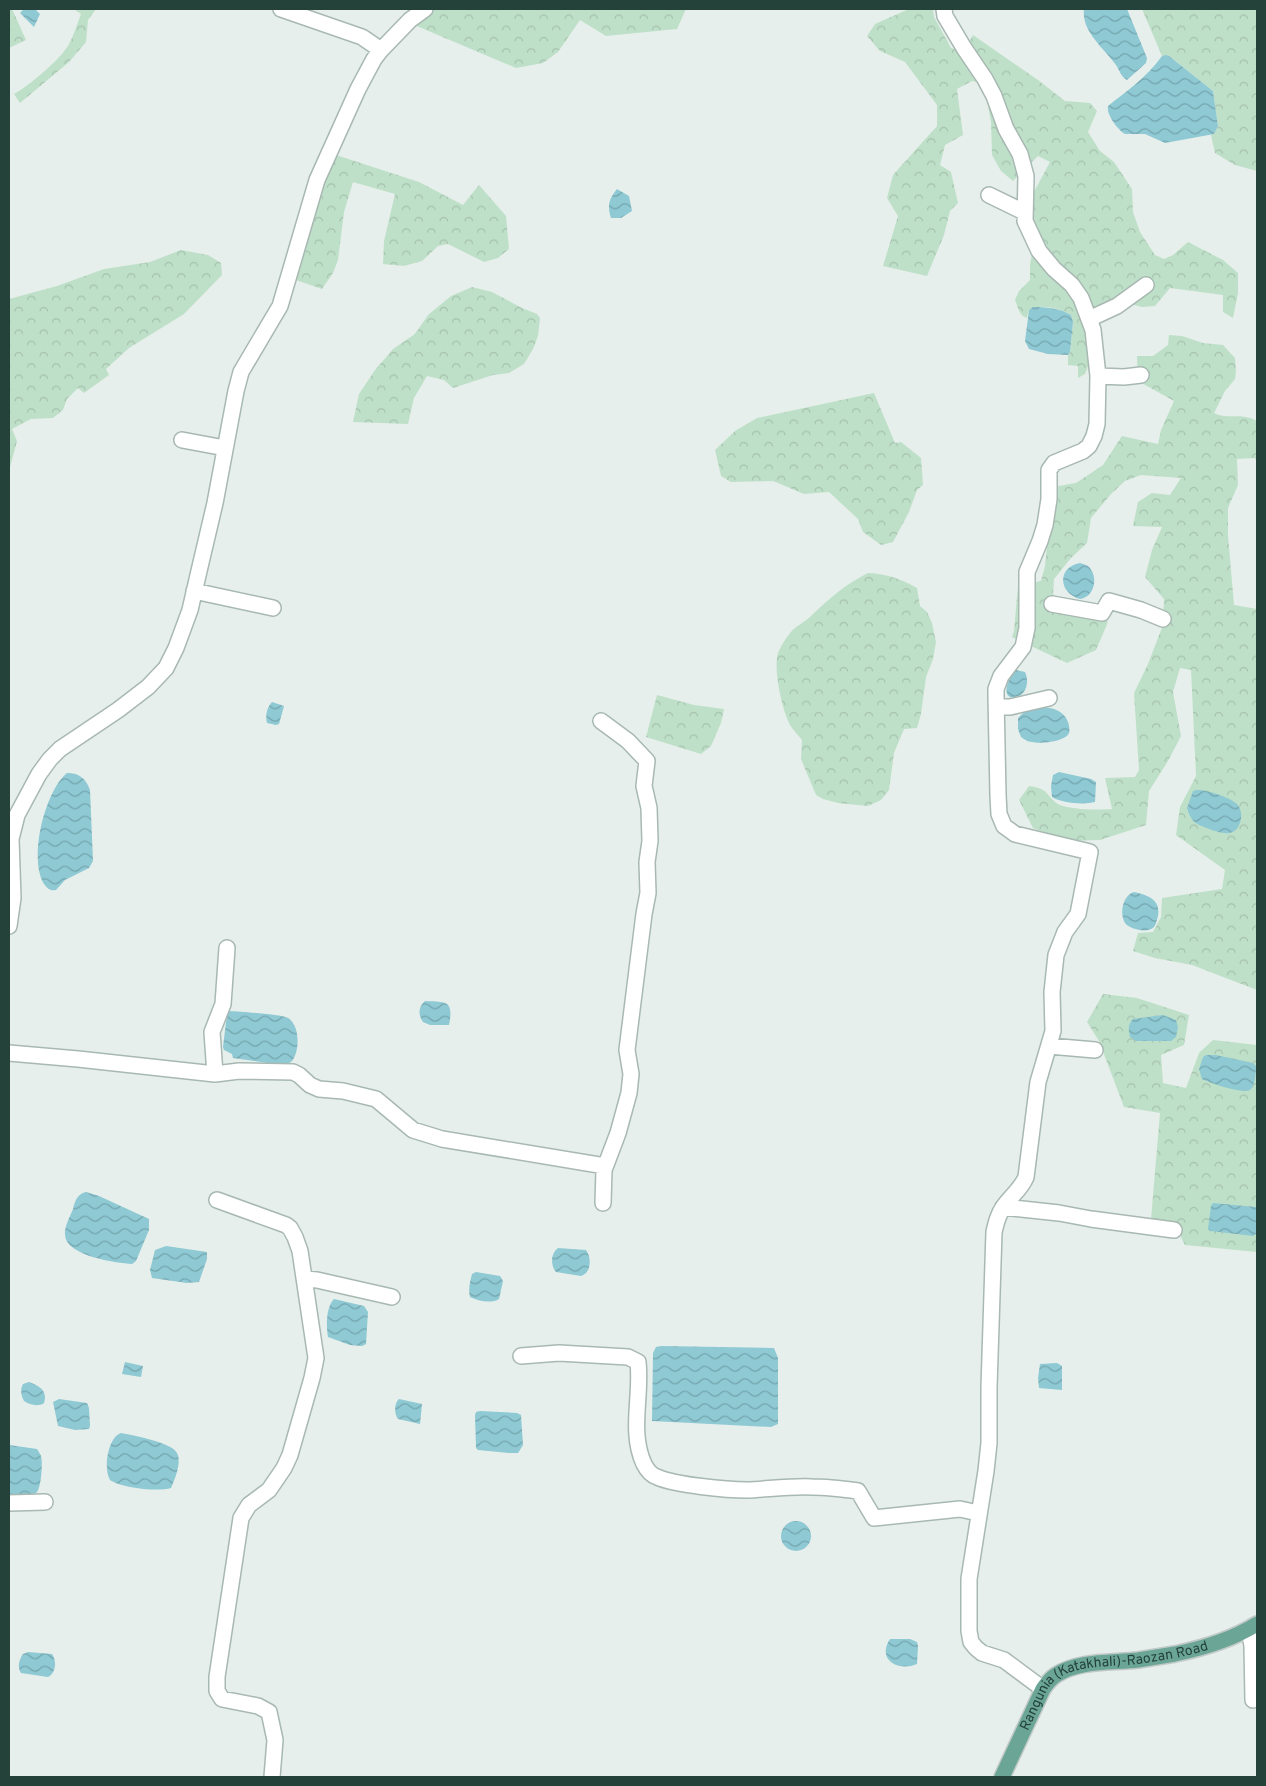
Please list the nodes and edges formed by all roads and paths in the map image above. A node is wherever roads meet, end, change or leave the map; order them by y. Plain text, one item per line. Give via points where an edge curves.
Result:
1 (281, 9) edge
2 (424, 9) edge
3 (944, 9) edge
4 (380, 50) junction
5 (989, 196) dead end
6 (1024, 212) junction
7 (1146, 285) dead end
8 (1089, 319) junction
9 (1141, 375) dead end
10 (1098, 376) junction
11 (182, 440) dead end
12 (225, 448) junction
13 (194, 591) junction
14 (1052, 604) dead end
15 (273, 608) dead end
16 (1164, 619) dead end
17 (1049, 698) dead end
18 (997, 708) junction
19 (600, 721) dead end
20 (9, 926) edge
21 (227, 948) dead end
22 (1049, 1046) junction
23 (1095, 1050) dead end
24 (9, 1053) edge
25 (215, 1074) junction
26 (605, 1166) junction
27 (217, 1200) dead end
28 (603, 1203) dead end
29 (1003, 1207) junction
30 (1174, 1230) dead end
31 (304, 1278) junction
32 (392, 1297) dead end
33 (521, 1356) dead end
34 (45, 1502) dead end
35 (9, 1503) edge
36 (978, 1513) junction
37 (1253, 1626) edge
38 (1043, 1689) junction
39 (1253, 1700) dead end
40 (272, 1777) edge
41 (1002, 1777) edge

1 - 4 street via 362,37
2 - 4 street
3 - 6 street via 945,16 994,96 1020,154 1026,176
4 - 12 street via 358,89 317,180 280,306 241,372
5 - 6 street
6 - 8 street via 1025,222 1040,251 1072,285
7 - 8 street via 1117,306
8 - 10 street
9 - 10 street
10 - 18 street via 1097,424 1089,446 1054,463 1049,470 1045,525 1027,572 1023,647 1001,676 996,689
11 - 12 street
12 - 13 street
13 - 15 street
13 - 20 street via 183,630 166,668 118,710 60,749 28,792 17,815 11,839 13,898
14 - 16 street via 1102,613 1109,601
17 - 18 street
18 - 22 street via 999,814 1004,826 1015,834 1090,852 1078,914 1065,932 1056,955 1052,992 1053,1031
19 - 26 street via 628,741 647,761 644,786 649,808 650,841 648,893 627,1050 629,1093
21 - 25 street via 223,1004 212,1032
22 - 23 street
22 - 29 street via 1038,1082 1026,1176
24 - 25 street
25 - 26 street via 293,1072 319,1088 376,1099 413,1130 442,1139
26 - 28 street
27 - 31 street via 290,1228 300,1251
29 - 30 street via 1059,1212
29 - 36 street via 994,1232 988,1443
31 - 32 street
31 - 40 street via 316,1358 312,1378 284,1468 269,1490 249,1505 241,1518 217,1677 217,1691 222,1699 258,1706 270,1712 275,1740
33 - 36 street via 560,1353 628,1357 638,1362 638,1442 644,1464 655,1477 727,1489 813,1487 858,1492 874,1518 960,1509
34 - 35 street
36 - 38 street via 969,1579 972,1642 982,1653 1014,1665
37 - 38 main road, Rangunia (Katakhali)-Raozan Road via 1232,1638 1178,1653 1067,1670 1050,1680
37 - 39 street
38 - 41 main road, Rangunia (Katakhali)-Raozan Road

